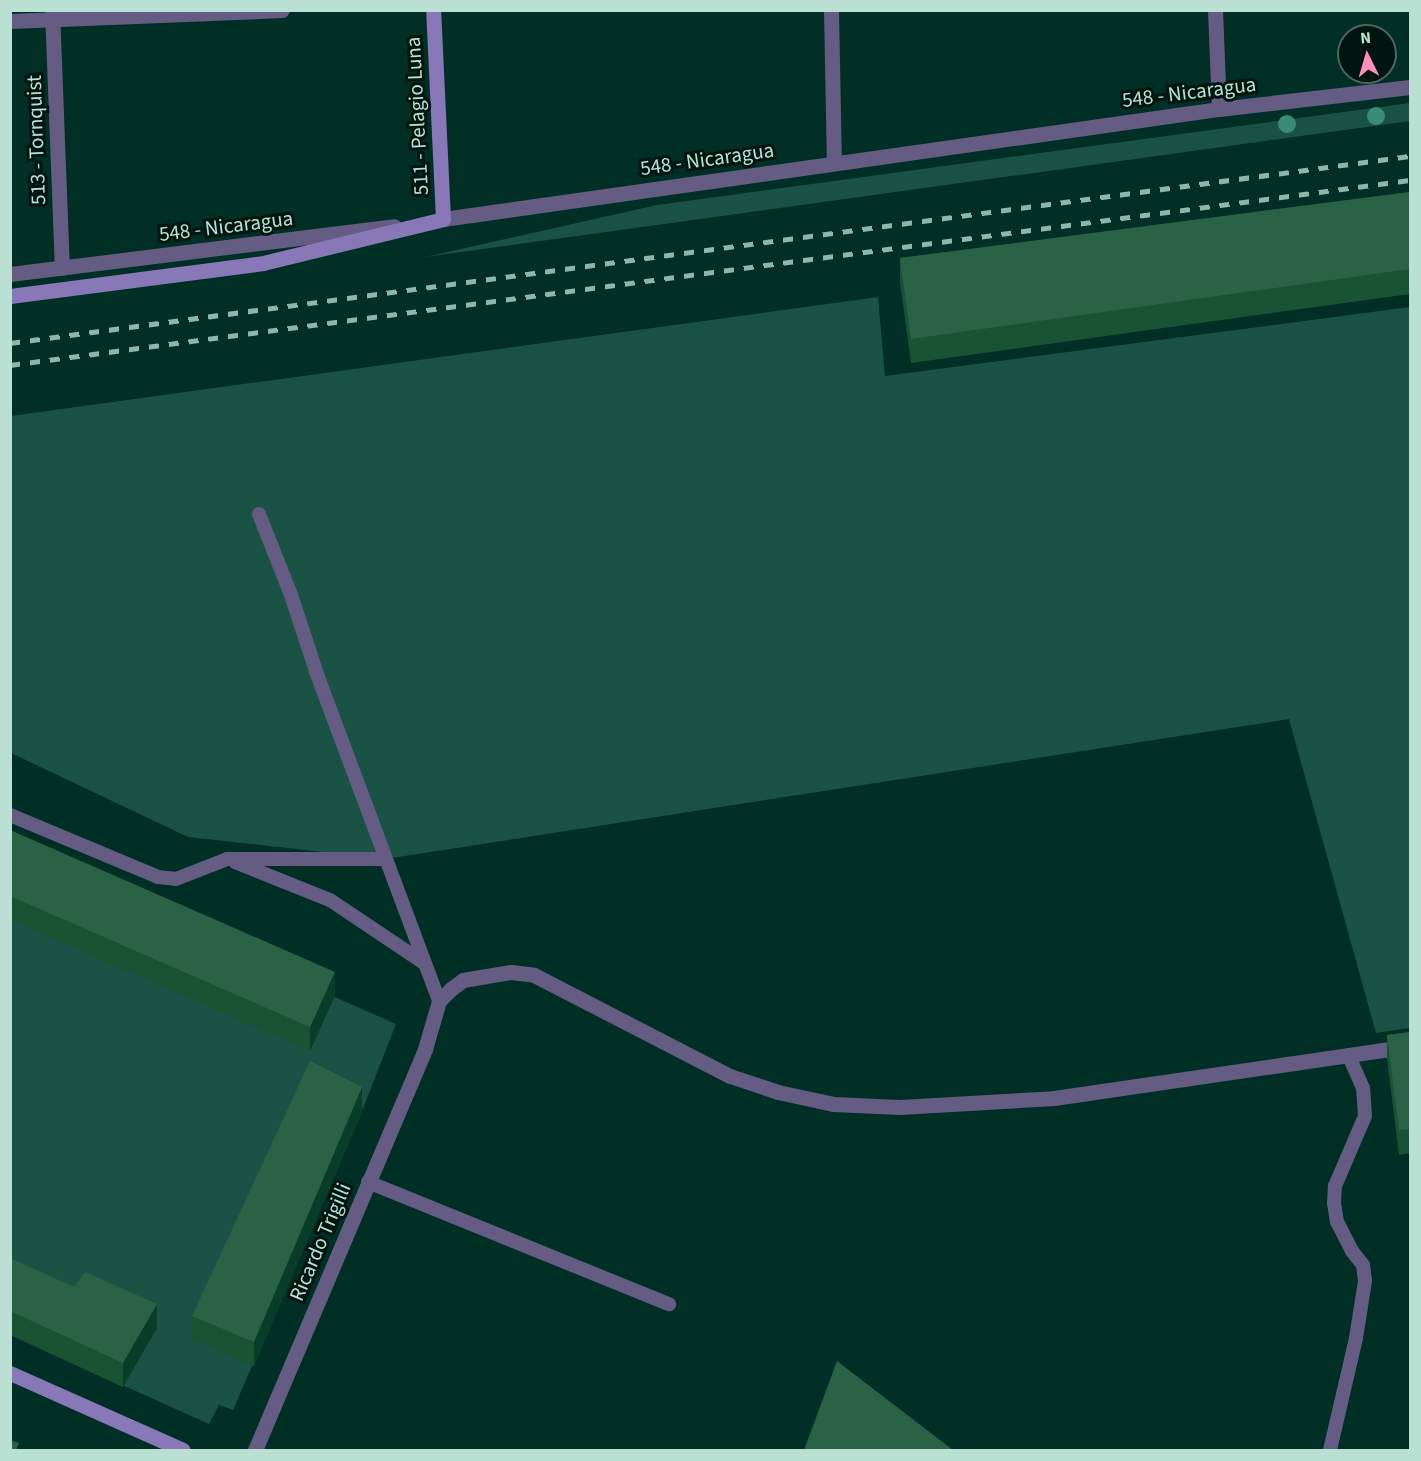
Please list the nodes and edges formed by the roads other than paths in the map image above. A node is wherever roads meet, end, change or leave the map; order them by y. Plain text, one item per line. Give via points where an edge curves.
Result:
1 (282, 10) edge
2 (433, 10) edge
3 (831, 10) edge
4 (1215, 10) edge
5 (52, 15) edge
6 (10, 21) edge
7 (1410, 87) edge
8 (1219, 109) junction
9 (834, 161) junction
10 (443, 219) junction
11 (422, 222) junction
12 (62, 268) junction
13 (10, 274) edge
14 (10, 296) edge
15 (259, 514) dead end
16 (10, 815) edge
17 (227, 859) junction
18 (385, 859) junction
19 (424, 963) junction
20 (440, 1001) junction
21 (1410, 1046) edge
22 (1348, 1055) junction
23 (368, 1182) junction
24 (669, 1304) dead end
25 (10, 1373) edge
26 (183, 1450) edge
27 (255, 1450) edge
28 (1330, 1450) edge

1 - 5 street
2 - 10 street, 511 - Pelagio Luna
3 - 9 street
4 - 8 street
5 - 6 street
5 - 12 street, 513 - Tornquist
7 - 8 street, 548 - Nicaragua
8 - 9 street, 548 - Nicaragua
9 - 10 street, 548 - Nicaragua
10 - 11 street, 548 - Nicaragua
11 - 12 street, 548 - Nicaragua
11 - 14 street via 262,263
12 - 13 street, 548 - Nicaragua
15 - 18 lane
16 - 17 lane via 158,878 176,879
17 - 18 lane
17 - 19 lane via 330,900
18 - 19 lane
19 - 20 lane
20 - 22 street via 463,980 511,972 534,975 730,1076 833,1104 900,1107 1054,1098
20 - 23 street, Ricardo Trigilli
21 - 22 street
22 - 28 lane via 1363,1088 1365,1116 1335,1186 1334,1203 1337,1222 1363,1265 1365,1281
23 - 24 lane
23 - 27 street, Ricardo Trigilli
25 - 26 street

